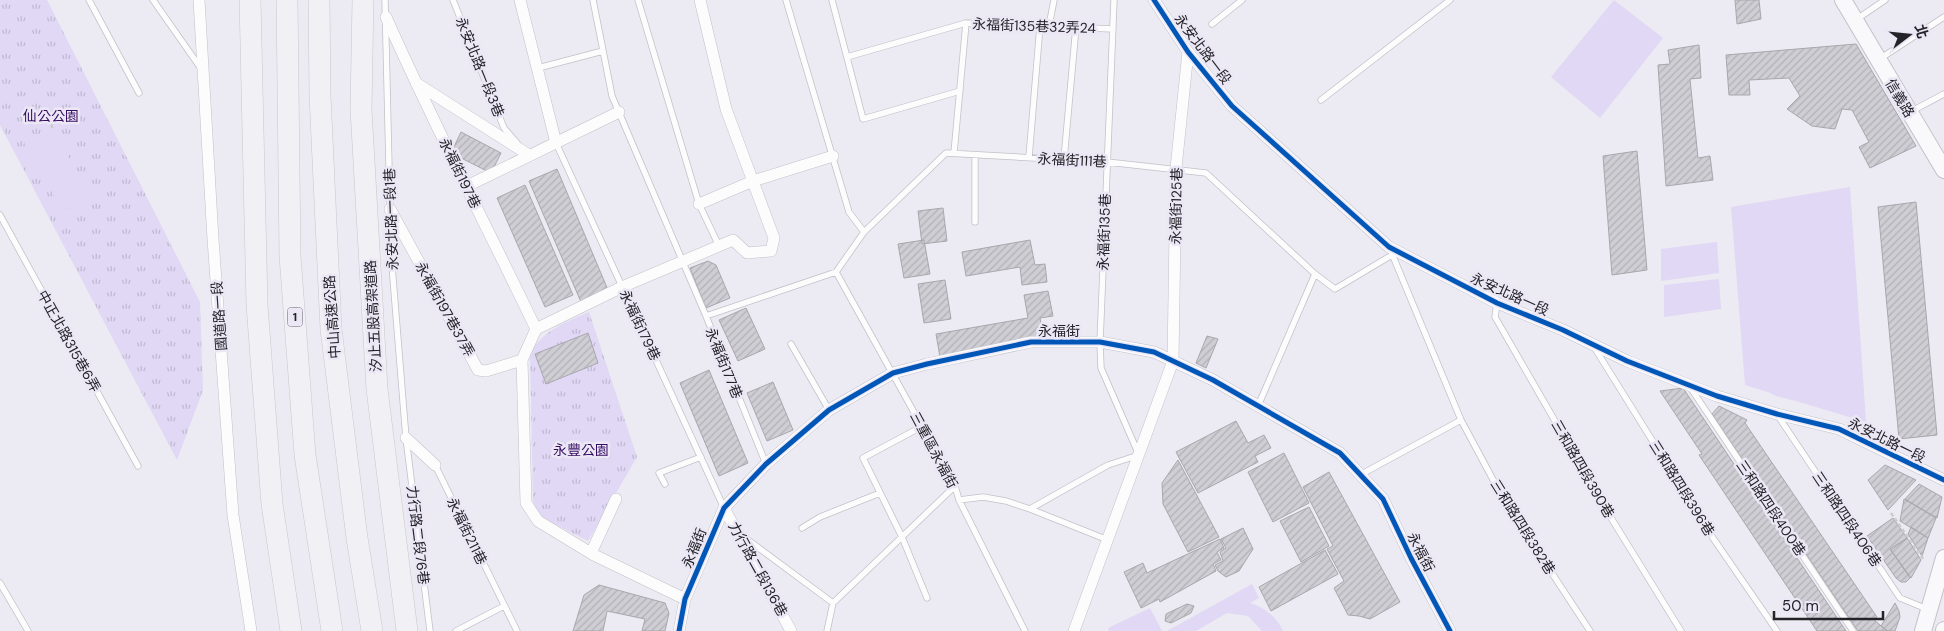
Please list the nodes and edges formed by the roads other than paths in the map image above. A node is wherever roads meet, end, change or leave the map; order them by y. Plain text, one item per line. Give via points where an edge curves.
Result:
1 (89, 0) edge
2 (153, 0) edge
3 (199, 0) edge
4 (250, 0) edge
5 (287, 0) edge
6 (319, 0) edge
7 (363, 0) edge
8 (385, 0) edge
9 (453, 0) edge
10 (520, 0) edge
11 (593, 0) edge
12 (638, 0) edge
13 (700, 0) edge
14 (786, 0) edge
15 (832, 0) edge
16 (1054, 0) edge
17 (1114, 0) edge
18 (1154, 0) edge
19 (1242, 0) edge
20 (1450, 0) edge
21 (1843, 0) edge
22 (1885, 0) edge
23 (386, 17) junction
24 (1944, 18) edge
25 (1856, 20) junction
26 (966, 23) junction
27 (1212, 24) dead end
28 (1040, 26) junction
29 (1049, 26) junction
30 (1076, 27) junction
31 (1113, 29) junction
32 (603, 51) junction
33 (1188, 52) junction
34 (847, 57) junction
35 (1878, 60) junction
36 (538, 68) junction
37 (204, 73) junction
38 (414, 82) junction
39 (960, 91) junction
40 (139, 93) dead end
41 (1944, 94) edge
42 (1321, 100) dead end
43 (619, 112) junction
44 (1909, 112) junction
45 (556, 143) junction
46 (954, 154) junction
47 (529, 155) junction
48 (975, 155) junction
49 (833, 156) junction
50 (1029, 157) junction
51 (1064, 159) junction
52 (1107, 162) junction
53 (1176, 168) junction
54 (1944, 170) edge
55 (753, 181) junction
56 (467, 186) junction
57 (698, 204) junction
58 (390, 209) junction
59 (0, 216) edge
60 (975, 222) dead end
61 (864, 232) junction
62 (718, 246) junction
63 (1390, 251) junction
64 (682, 261) junction
65 (836, 272) junction
66 (1315, 274) junction
67 (622, 287) junction
68 (1497, 304) junction
69 (706, 316) junction
70 (536, 330) junction
71 (1100, 342) junction
72 (1590, 342) junction
73 (791, 344) dead end
74 (522, 360) junction
75 (1173, 361) junction
76 (893, 373) junction
77 (1689, 386) junction
78 (1258, 406) junction
79 (829, 410) junction
80 (1777, 414) junction
81 (1461, 420) junction
82 (921, 427) junction
83 (406, 438) junction
84 (1139, 455) junction
85 (701, 457) junction
86 (764, 460) junction
87 (435, 465) joint
88 (138, 466) dead end
89 (1360, 475) junction
90 (1944, 480) edge
91 (664, 484) dead end
92 (955, 486) junction
93 (880, 493) junction
94 (616, 499) dead end
95 (959, 500) junction
96 (724, 508) junction
97 (1030, 509) junction
98 (802, 528) dead end
99 (738, 533) junction
100 (902, 536) junction
101 (1108, 540) junction
102 (590, 552) junction
103 (1944, 558) edge
104 (0, 583) edge
105 (928, 598) dead end
106 (685, 600) junction
107 (832, 602) junction
108 (504, 606) junction
109 (1929, 610) junction
110 (1446, 630) edge
111 (28, 631) edge
112 (251, 631) edge
113 (291, 631) edge
114 (332, 631) edge
115 (372, 631) edge
116 (407, 631) edge
117 (430, 631) edge
118 (456, 631) edge
119 (517, 631) edge
120 (679, 631) edge
121 (791, 631) edge
122 (827, 631) edge
123 (1025, 631) edge
124 (1074, 631) edge
125 (1590, 631) edge
126 (1681, 631) edge
127 (1777, 631) edge
128 (1853, 631) edge
129 (1923, 631) edge

1 - 40 lane
2 - 37 lane
3 - 37 street, 國道路一段
4 - 113 highway via 257,305 272,504
5 - 114 highway, 1 via 290,256 305,455
6 - 115 highway, 中山高速公路 via 331,330
7 - 116 highway, 汐止五股高架道路 via 361,109 377,389
8 - 23 lane, 永安北路一段1巷
9 - 47 lane, 永安北路一段3巷 via 504,128
10 - 36 street
11 - 32 lane
12 - 57 lane
13 - 55 street via 726,109
14 - 49 lane
15 - 34 lane
16 - 29 lane
17 - 31 lane, 永福街135巷
18 - 33 street, 永安北路一段
19 - 27 lane
20 - 42 lane
21 - 25 street, 信義路
22 - 25 lane
23 - 38 street, 永福街197巷
23 - 58 lane, 永安北路一段1巷
24 - 35 lane
25 - 35 street, 信義路
26 - 28 lane, 永福街135巷32弄24
26 - 34 lane
26 - 39 lane, 永福街135巷32弄24
28 - 29 lane, 永福街135巷32弄24
28 - 50 lane
29 - 30 lane, 永福街135巷32弄24
30 - 31 lane, 永福街135巷32弄24
30 - 51 lane
31 - 52 lane, 永福街135巷
32 - 36 lane
32 - 43 lane via 612,96
33 - 53 street, 永福街125巷
33 - 63 street, 永安北路一段 via 1232,106
34 - 39 lane via 863,119
35 - 44 street, 信義路
36 - 45 street
37 - 112 street, 國道路一段 via 233,515
38 - 47 street
38 - 56 street, 永福街197巷
39 - 46 lane, 永福街135巷32弄24
41 - 44 lane
43 - 45 street
43 - 64 lane
44 - 54 street, 信義路
45 - 47 street
45 - 67 lane, 永福街179巷
46 - 48 lane, 永福街111巷
46 - 61 lane via 946,153
47 - 56 street
48 - 50 lane, 永福街111巷
48 - 60 lane
49 - 55 street
49 - 61 lane via 850,212
50 - 51 lane, 永福街111巷
51 - 52 lane, 永福街111巷
52 - 53 lane, 永福街111巷
52 - 71 lane, 永福街135巷
53 - 66 lane, 永福街111巷 via 1206,173
53 - 75 street, 永福街125巷
55 - 57 street
55 - 62 street via 774,238 771,251 747,253 733,240
56 - 70 street, 永福街197巷
57 - 62 lane
58 - 74 street, 永福街197巷37弄 via 478,370 486,371
58 - 83 lane, 永安北路一段1巷
59 - 88 lane, 中正北路315巷6弄
61 - 65 lane
62 - 64 street
63 - 66 lane, 永福街111巷 via 1335,289
63 - 68 street, 永安北路一段
63 - 81 lane, 三和路四段382巷
64 - 67 street
64 - 69 lane
64 - 86 lane, 永福街177巷
65 - 69 lane
65 - 76 lane, 三重區永福街
66 - 78 lane
67 - 70 street
67 - 85 lane, 永福街179巷
68 - 72 street, 永安北路一段
68 - 126 lane, 三和路四段390巷 via 1495,316 1608,513
69 - 86 lane
70 - 74 street
71 - 75 street, 永福街 via 1154,352
71 - 76 street, 永福街 via 1031,342
71 - 84 lane, 永福街135巷 via 1101,368
72 - 77 street, 永安北路一段
72 - 127 lane, 三和路四段396巷 via 1713,538
73 - 79 lane
74 - 102 street via 526,503 538,521
75 - 78 street, 永福街
75 - 84 street, 永福街125巷
76 - 79 street, 永福街
76 - 82 lane, 三重區永福街
77 - 80 street, 永安北路一段
77 - 128 lane, 三和路四段400巷
78 - 89 street, 永福街 via 1340,453
79 - 86 street, 永福街
80 - 90 street, 永安北路一段 via 1839,429
80 - 109 lane, 三和路四段406巷 via 1900,598
81 - 89 lane
81 - 125 lane, 三和路四段382巷 via 1505,502
82 - 92 lane, 三重區永福街
82 - 93 lane via 863,458
83 - 87 street, 永福街211巷
83 - 117 lane, 力行路二段76巷
84 - 97 lane via 1108,465
84 - 101 street, 永福街125巷
85 - 91 lane via 659,473
85 - 96 lane, 永福街179巷
86 - 96 street, 永福街
87 - 108 lane, 永福街211巷
89 - 110 street, 永福街 via 1383,499
92 - 95 lane, 三重區永福街
92 - 100 lane
93 - 98 lane via 820,517
93 - 100 lane
94 - 102 street
95 - 97 lane via 983,497 1006,500
95 - 123 lane, 三重區永福街
96 - 99 street, 力行路二段136巷
96 - 106 street, 永福街
97 - 101 lane
99 - 107 lane
99 - 121 street, 力行路二段136巷
100 - 105 lane
100 - 107 lane
101 - 124 street, 永福街125巷
102 - 106 street
103 - 109 street
104 - 111 lane
106 - 120 street, 永福街
107 - 122 lane
108 - 118 lane
108 - 119 lane, 永福街211巷
109 - 129 street

